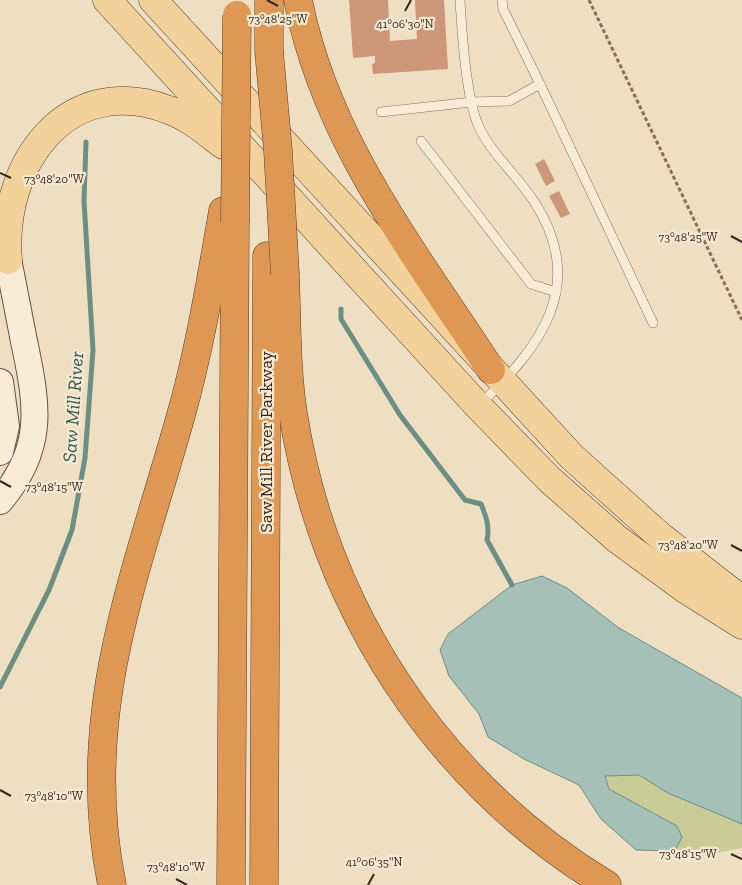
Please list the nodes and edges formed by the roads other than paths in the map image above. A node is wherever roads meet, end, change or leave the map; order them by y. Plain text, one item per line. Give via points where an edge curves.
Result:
1 (106, 0) edge
2 (153, 0) edge
3 (269, 0) edge
4 (298, 0) edge
5 (460, 0) edge
6 (502, 0) edge
7 (237, 7) edge
8 (540, 84) junction
9 (472, 102) junction
10 (381, 112) dead end
11 (421, 141) dead end
12 (283, 192) junction
13 (229, 216) junction
14 (0, 222) edge
15 (8, 260) junction
16 (276, 265) junction
17 (556, 292) junction
18 (654, 323) dead end
19 (497, 377) junction
20 (0, 382) edge
21 (478, 406) junction
22 (2, 418) edge
23 (0, 452) edge
24 (0, 501) edge
25 (742, 600) edge
26 (742, 625) edge
27 (112, 885) edge
28 (231, 885) edge
29 (264, 885) edge
30 (607, 885) edge

1 - 12 main road
2 - 19 main road
3 - 16 highway, Saw Mill River Parkway, bridge
4 - 19 highway via 317,74 345,139 392,220
5 - 9 lane
6 - 8 lane via 503,9
7 - 13 highway, Saw Mill River Parkway, bridge via 236,145
8 - 9 lane via 509,101
8 - 18 lane
9 - 10 lane
9 - 17 lane via 479,127 542,215 553,246
11 - 17 lane via 531,284
12 - 15 main road via 175,112 136,102 92,106 52,128 29,152 20,167 6,215
12 - 21 main road
13 - 27 highway via 189,385 123,618 107,688 101,793 104,840
13 - 28 highway, Saw Mill River Parkway
14 - 15 main road
15 - 24 main road via 31,373 36,419 26,461 16,481
16 - 29 highway, Saw Mill River Parkway
16 - 30 highway via 292,411 303,469 334,566 361,624 406,698 460,766 540,839
17 - 19 lane via 540,338 531,351
19 - 21 lane
19 - 25 main road via 572,457 615,497
20 - 22 main road
21 - 26 main road via 593,520 685,589
22 - 23 main road via 6,426

